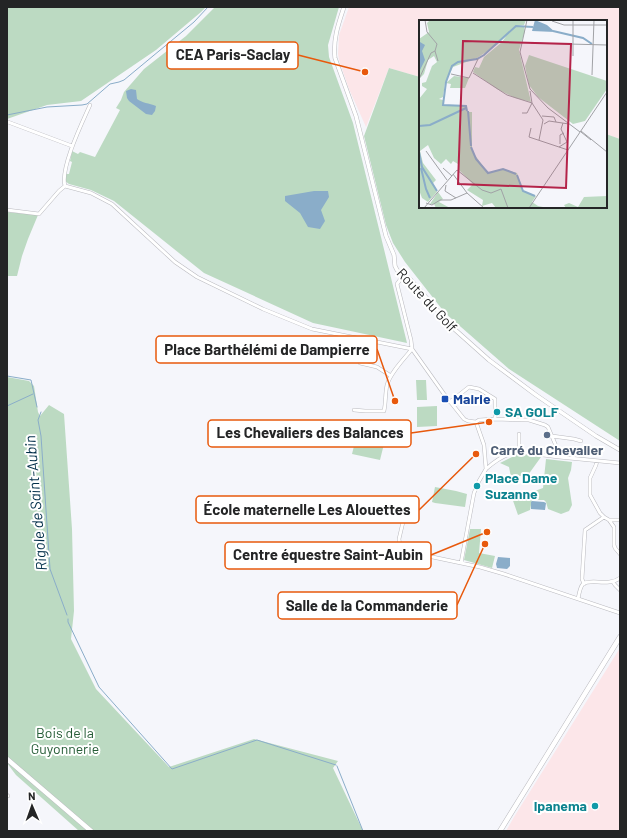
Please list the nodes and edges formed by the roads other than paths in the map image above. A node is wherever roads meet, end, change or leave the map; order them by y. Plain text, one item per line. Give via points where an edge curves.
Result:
1 (344, 7) edge
2 (90, 105) dead end
3 (8, 122) dead end
4 (72, 146) junction
5 (65, 186) junction
6 (7, 210) edge
7 (404, 276) junction
8 (412, 349) junction
9 (360, 363) dead end
10 (391, 376) junction
11 (450, 402) junction
12 (354, 410) dead end
13 (533, 410) dead end
14 (495, 419) junction
15 (529, 420) junction
16 (476, 422) junction
17 (519, 434) dead end
18 (552, 436) junction
19 (581, 441) dead end
20 (620, 450) edge
21 (519, 452) junction
22 (559, 458) junction
23 (597, 461) junction
24 (620, 463) edge
25 (486, 470) junction
26 (412, 498) dead end
27 (604, 518) junction
28 (609, 520) junction
29 (620, 520) edge
30 (620, 554) edge
31 (461, 562) junction
32 (620, 578) edge
33 (613, 582) junction
34 (584, 584) junction
35 (620, 590) edge
36 (578, 599) junction
37 (620, 613) edge
38 (620, 637) edge
39 (7, 759) edge
40 (91, 831) edge
41 (500, 831) edge

1 - 7 street, Route du Golf via 335,35 335,58 356,116 395,266
2 - 4 street
3 - 4 street
4 - 5 street via 64,179
5 - 6 street via 39,214
5 - 8 street via 91,193 112,204 186,270 263,309 312,329
7 - 8 street via 397,284
7 - 20 street, Route du Golf via 409,278 452,327 489,360 541,399
8 - 10 street
8 - 11 street
9 - 10 street via 377,367
10 - 12 street via 387,385 384,411
11 - 14 street via 469,387 479,389 495,399
11 - 16 street via 464,419
13 - 15 street
14 - 15 street
14 - 16 street
15 - 18 street via 548,427
16 - 25 street via 484,445
17 - 21 street
18 - 19 street
18 - 22 street
21 - 22 street
21 - 25 street via 499,459
22 - 23 street
23 - 24 street
23 - 27 street via 590,478 590,495
25 - 31 street via 478,481 474,493
26 - 31 street via 407,505 399,539 400,546 404,551
27 - 28 street
27 - 34 street via 585,530 582,579
28 - 29 street
28 - 30 street via 614,527 614,545
31 - 36 street
32 - 33 street
33 - 34 street
33 - 35 street
34 - 36 street via 580,588
36 - 37 street
38 - 41 main road
39 - 40 main road

